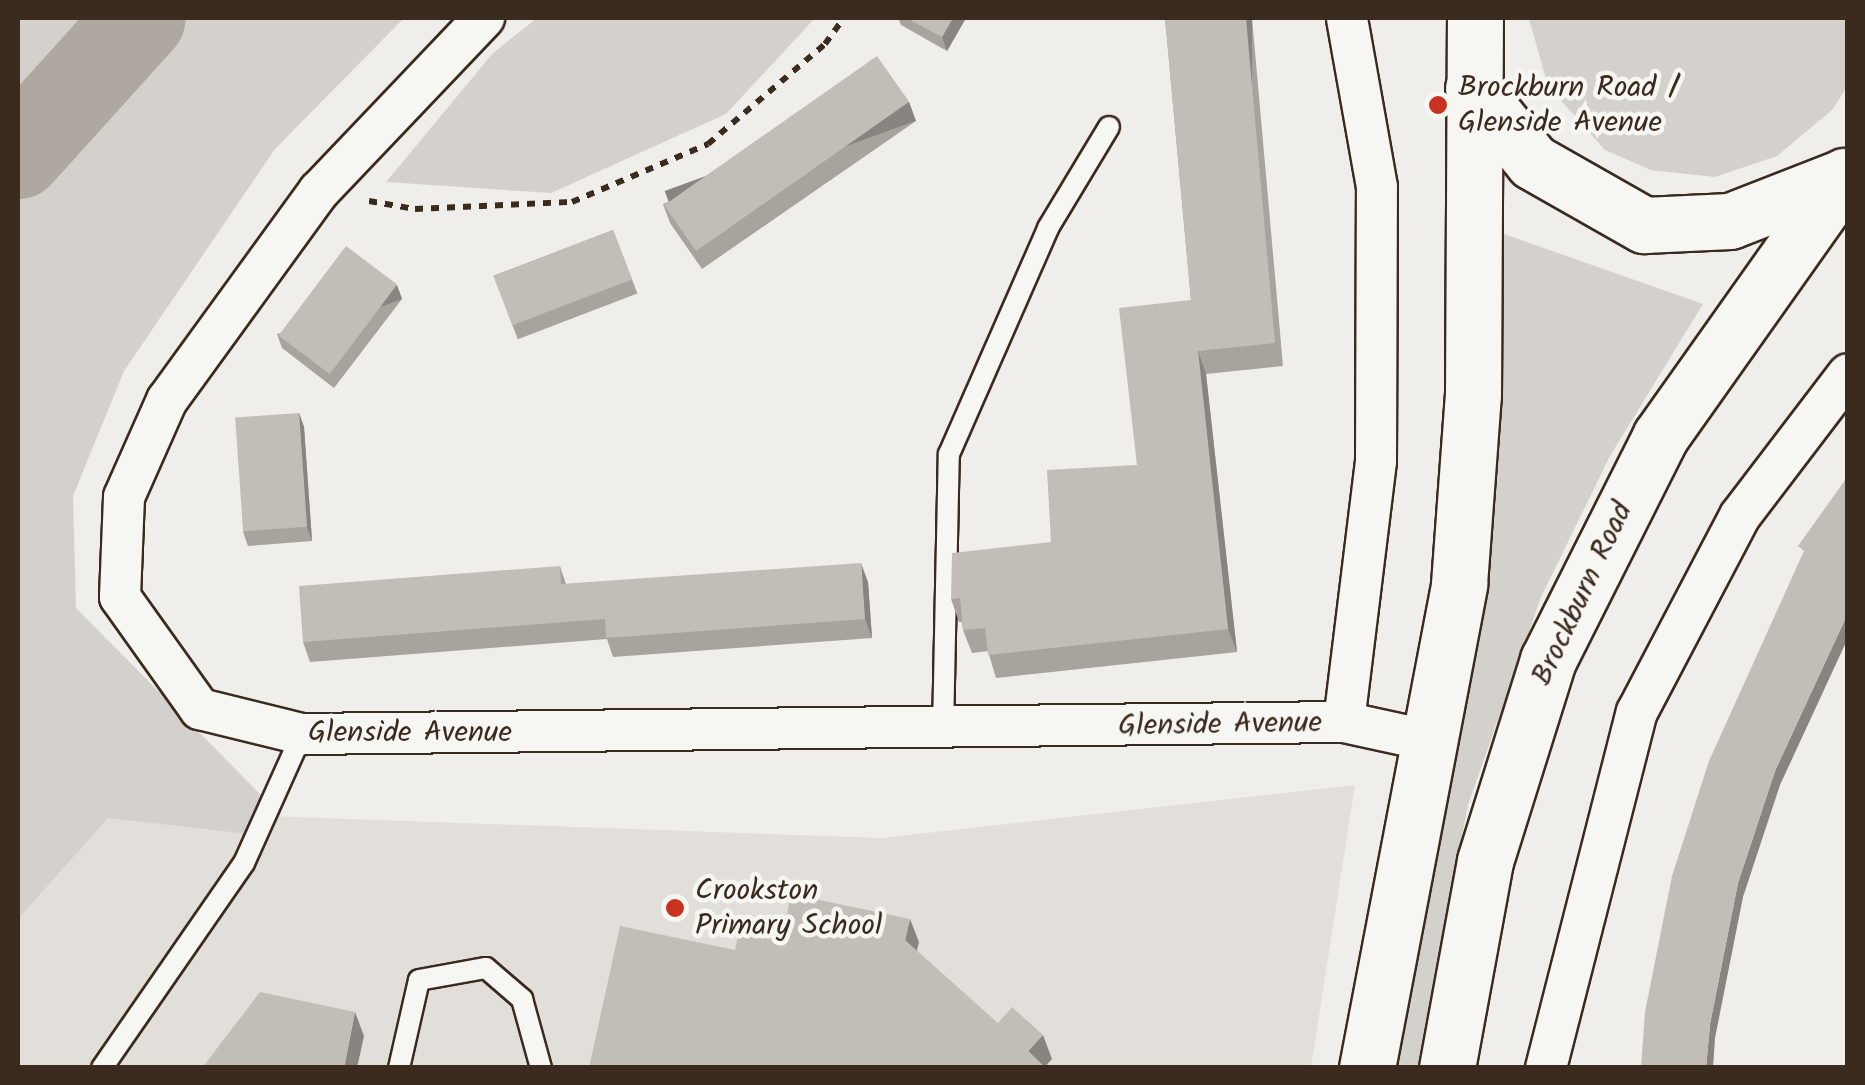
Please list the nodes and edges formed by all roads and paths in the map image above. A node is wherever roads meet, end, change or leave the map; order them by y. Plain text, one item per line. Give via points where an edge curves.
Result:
1 (484, 18) edge
2 (844, 18) edge
3 (1347, 18) edge
4 (1475, 18) edge
5 (1472, 88) junction
6 (1109, 127) dead end
7 (1846, 175) edge
8 (319, 191) junction
9 (1848, 374) edge
10 (1344, 722) junction
11 (943, 731) junction
12 (302, 734) junction
13 (1431, 741) junction
14 (102, 1068) edge
15 (399, 1068) edge
16 (541, 1068) edge
17 (1366, 1068) edge
18 (1447, 1068) edge
19 (1546, 1068) edge

1 - 8 street, Glenside Avenue
2 - 8 path via 826,44 708,144 572,202 415,210
3 - 10 street, Glenside Avenue via 1377,206 1376,461
4 - 5 street
5 - 7 street via 1532,162 1644,225 1730,221
5 - 13 street via 1468,480
6 - 11 lane via 1048,228 948,454
7 - 18 street, Brockburn Road via 1660,437 1548,660 1485,860
8 - 12 street, Glenside Avenue via 167,400 124,497 120,596 200,709
9 - 19 street via 1740,516 1637,712
10 - 11 street, Glenside Avenue
10 - 13 street, Glenside Avenue
11 - 12 street, Glenside Avenue
12 - 14 lane via 244,863
13 - 17 street
15 - 16 lane via 419,980 486,968 522,999

